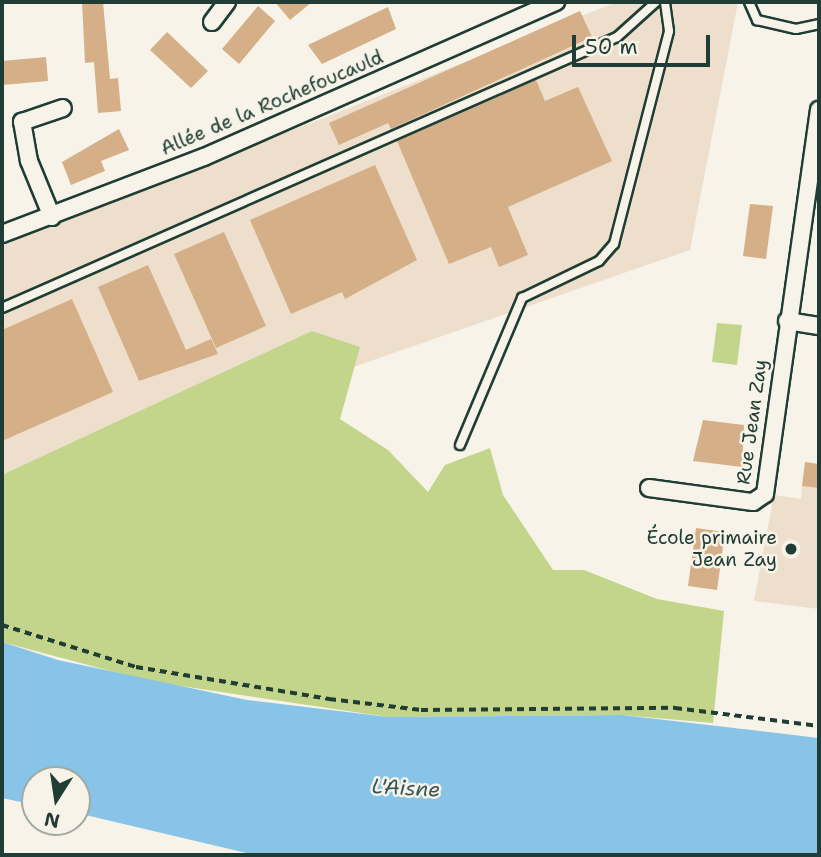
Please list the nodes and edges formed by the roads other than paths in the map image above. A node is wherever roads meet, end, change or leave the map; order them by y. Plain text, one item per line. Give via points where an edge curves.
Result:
1 (227, 2) edge
2 (556, 2) edge
3 (656, 2) edge
4 (665, 2) edge
5 (749, 2) edge
6 (212, 22) dead end
7 (819, 24) edge
8 (62, 108) dead end
9 (819, 110) edge
10 (815, 154) edge
11 (52, 217) junction
12 (2, 234) edge
13 (2, 308) edge
14 (787, 321) junction
15 (819, 326) edge
16 (460, 445) dead end
17 (649, 488) dead end

1 - 6 street
2 - 11 street, Allée de la Rochefoucauld
3 - 13 lane via 617,37
4 - 16 lane via 669,31 614,244 599,261 522,298
5 - 7 lane via 757,20 796,29
8 - 11 street via 22,122 29,161
9 - 10 street, Rue Jean Zay
10 - 14 street, Rue Jean Zay
11 - 12 street, Allée de la Rochefoucauld
14 - 15 street
14 - 17 street, Rue Jean Zay via 765,494 753,502

